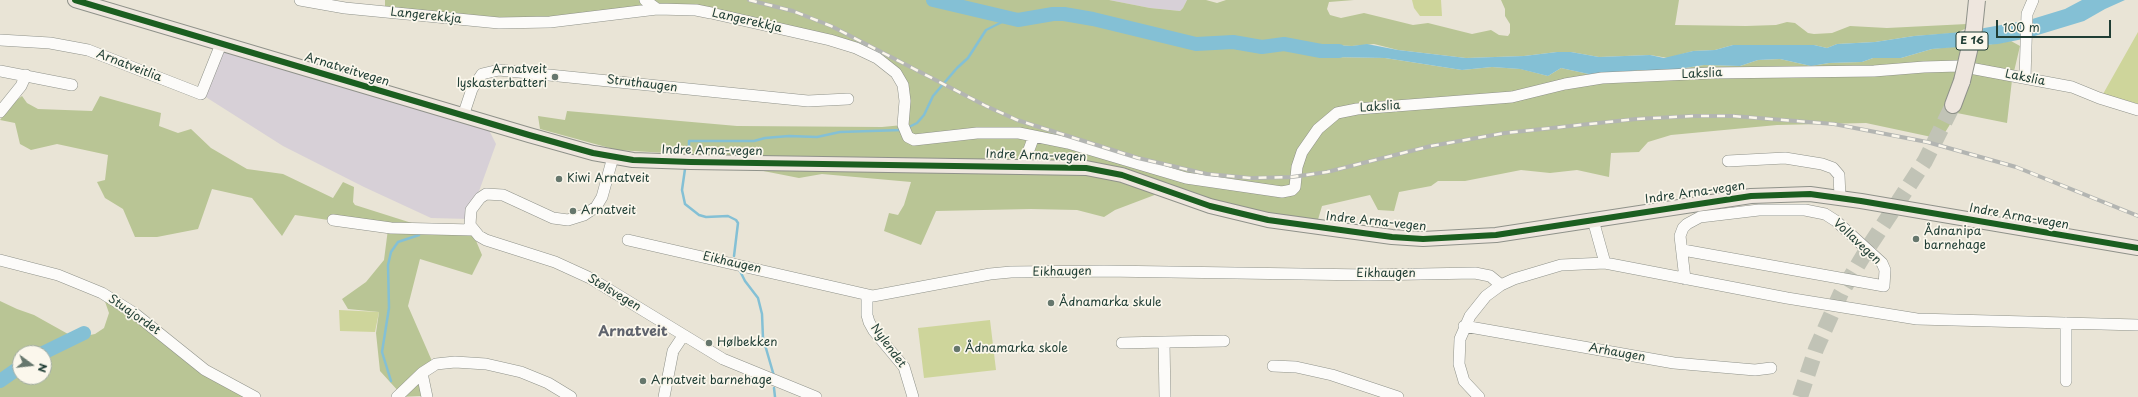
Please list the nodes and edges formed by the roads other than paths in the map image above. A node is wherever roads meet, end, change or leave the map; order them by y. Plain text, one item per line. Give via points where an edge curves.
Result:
1 (75, 0) edge
2 (300, 0) edge
3 (645, 0) edge
4 (1977, 0) edge
5 (2033, 0) edge
6 (657, 9) junction
7 (0, 40) edge
8 (221, 44) junction
9 (0, 71) edge
10 (26, 76) junction
11 (2026, 78) junction
12 (72, 85) dead end
13 (848, 99) dead end
14 (1953, 106) tunnel mouth
15 (2138, 110) edge
16 (0, 112) edge
17 (463, 116) junction
18 (1034, 136) junction
19 (614, 157) junction
20 (1728, 161) dead end
21 (1023, 166) junction
22 (1840, 197) junction
23 (333, 220) dead end
24 (1593, 220) junction
25 (473, 230) junction
26 (628, 240) dead end
27 (2138, 248) edge
28 (1683, 250) junction
29 (0, 260) edge
30 (1606, 264) junction
31 (1685, 279) junction
32 (1501, 285) junction
33 (867, 295) junction
34 (2066, 323) junction
35 (1464, 326) junction
36 (2138, 326) edge
37 (683, 336) junction
38 (1224, 341) dead end
39 (1164, 342) junction
40 (1122, 343) dead end
41 (1273, 366) dead end
42 (1771, 368) dead end
43 (422, 373) junction
44 (2066, 381) dead end
45 (255, 397) edge
46 (397, 397) edge
47 (427, 397) edge
48 (571, 397) edge
49 (664, 397) edge
50 (816, 397) edge
51 (913, 397) edge
52 (1165, 397) edge
53 (1398, 397) edge
54 (1479, 397) edge

1 - 8 main road, Arnatveitvegen
2 - 6 street, Langerekkja via 345,8 499,23 550,22
3 - 6 street
4 - 14 highway, E 16, bridge via 1973,35
5 - 11 street via 2027,14
6 - 18 street, Langerekkja via 696,10 830,40 866,53 896,73 903,85 903,125 911,139 925,140 1001,132
7 - 8 street, Arnatveitlia via 50,43 88,50 201,94
8 - 17 main road, Arnatveitvegen
9 - 10 street
10 - 12 street
10 - 16 street
11 - 15 street, Lakslia via 2072,87
11 - 18 street, Lakslia via 1959,66 1602,78 1512,97 1356,109 1337,113 1325,121 1298,160 1292,190 1282,192 1208,182 1163,172 1068,143
13 - 17 street, Struthaugen via 808,102 499,70 482,74 472,89
17 - 19 main road, Arnatveitvegen
18 - 21 street
19 - 21 main road, Indre Arna-vegen via 684,162
19 - 25 street via 602,197 596,208 584,215 568,220 553,218 503,195 486,194 470,210 469,219
20 - 22 street via 1785,158 1822,164 1833,168 1839,175
21 - 24 main road, Indre Arna-vegen via 1070,166 1106,171 1246,216 1408,239 1489,235
22 - 24 main road, Indre Arna-vegen via 1786,194 1751,196
22 - 27 main road, Indre Arna-vegen
23 - 25 street via 391,228
24 - 30 street
25 - 37 street, Stølsvegen via 494,244 571,269
26 - 33 street, Eikhaugen
28 - 28 street, Vollavegen via 1681,232 1695,219 1759,210 1810,211 1830,217 1857,239 1882,263 1885,280 1884,286
28 - 31 street, Vollavegen
29 - 45 street, Stuajordet via 58,275 102,293 134,313 205,370
30 - 31 street
30 - 32 street via 1562,265 1533,272
31 - 34 street via 1918,319
32 - 33 street, Eikhaugen via 1490,276 1468,273 1368,275 1012,272 884,295
32 - 35 street via 1477,306
33 - 51 street, Nylendet via 866,315 869,322 904,367
34 - 36 street
34 - 44 street
35 - 42 street, Arhaugen via 1674,363 1755,370
35 - 54 street via 1459,348 1461,371 1470,389
37 - 49 street via 673,351
37 - 50 street, Stølsvegen via 734,364
38 - 39 street
39 - 40 street
39 - 52 street
41 - 53 street via 1332,375
43 - 46 street
43 - 47 street
43 - 48 street via 444,362 486,364 535,378

